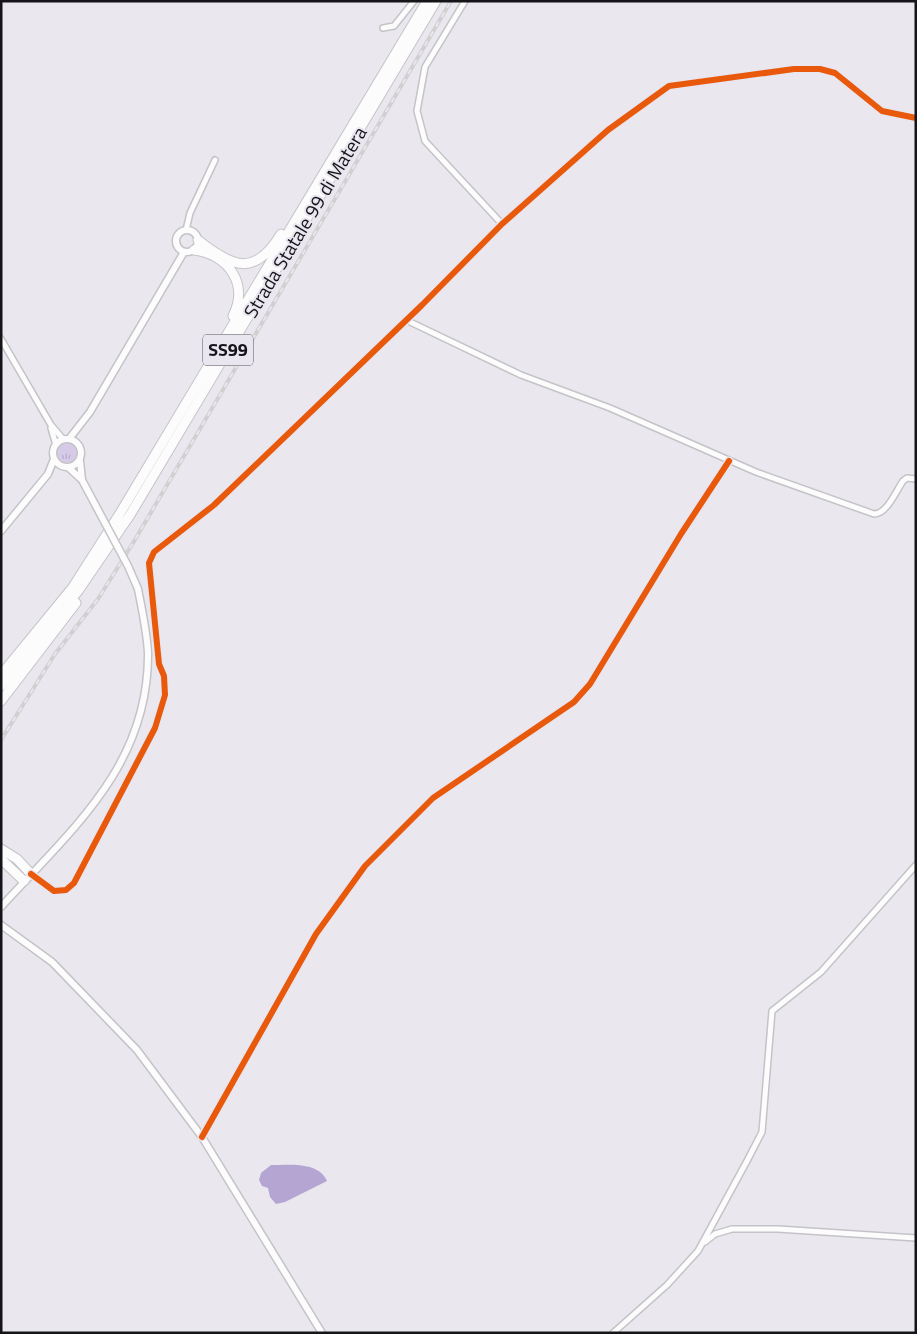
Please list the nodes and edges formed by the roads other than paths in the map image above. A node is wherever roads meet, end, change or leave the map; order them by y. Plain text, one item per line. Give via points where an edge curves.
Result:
1 (414, 1) edge
2 (427, 1) edge
3 (436, 1) edge
4 (465, 1) edge
5 (383, 28) dead end
6 (376, 87) junction
7 (916, 118) edge
8 (215, 160) dead end
9 (502, 224) junction
10 (186, 230) junction
11 (198, 240) junction
12 (194, 250) junction
13 (184, 252) junction
14 (406, 320) junction
15 (1, 339) edge
16 (51, 425) junction
17 (81, 426) junction
18 (171, 430) junction
19 (66, 439) junction
20 (78, 444) junction
21 (56, 445) junction
22 (54, 459) junction
23 (80, 461) junction
24 (730, 461) junction
25 (66, 468) junction
26 (48, 474) junction
27 (916, 479) edge
28 (82, 480) junction
29 (130, 515) junction
30 (1, 530) edge
31 (1, 675) edge
32 (1, 686) edge
33 (1, 702) edge
34 (1, 849) edge
35 (1, 859) edge
36 (916, 865) edge
37 (31, 874) junction
38 (24, 882) junction
39 (1, 906) edge
40 (1, 925) edge
41 (202, 1137) junction
42 (916, 1238) edge
43 (702, 1244) junction
44 (322, 1333) edge
45 (613, 1333) edge

1 - 5 street via 394,26
2 - 6 highway, SS99
3 - 29 highway, Strada Statale 99 di Matera / SS99
4 - 9 street via 425,68 417,111 426,141
6 - 11 highway via 265,256 256,261 235,263
6 - 18 highway, SS99
7 - 9 street via 882,111 835,73 820,69 794,69 670,86 608,130
8 - 10 street
9 - 14 street
10 - 11 street via 193,232
10 - 13 street via 176,240
11 - 12 street
12 - 13 street
12 - 18 highway via 223,262 232,272 240,295 232,318
13 - 17 street
14 - 24 street via 521,375 610,408
14 - 37 street via 214,505 154,552 149,563 165,695 155,728 74,883 66,890 54,891
15 - 16 street
16 - 19 street
16 - 21 street
17 - 19 street
17 - 20 street
18 - 31 highway, SS99 via 73,587
19 - 20 street
19 - 21 street
20 - 23 street via 82,452
21 - 22 street
22 - 25 street
22 - 26 street
23 - 25 street
23 - 28 street
24 - 27 street via 877,514 884,510 902,481
24 - 41 street via 681,534 590,684 574,702 433,798 365,866 316,934
25 - 26 street
25 - 28 street
26 - 30 street
28 - 37 street, bridge via 138,589 146,633 147,675 142,710 130,745 101,796
29 - 32 highway, Strada Statale 99 di Matera / SS99 via 78,591
29 - 33 highway via 98,571 56,632
34 - 37 highway via 17,859
35 - 38 highway
36 - 43 street via 821,972 772,1011 762,1132
37 - 38 street
38 - 39 street
40 - 41 street via 52,962 137,1050
41 - 44 street
42 - 43 street via 732,1229 715,1234
43 - 45 street via 667,1285

